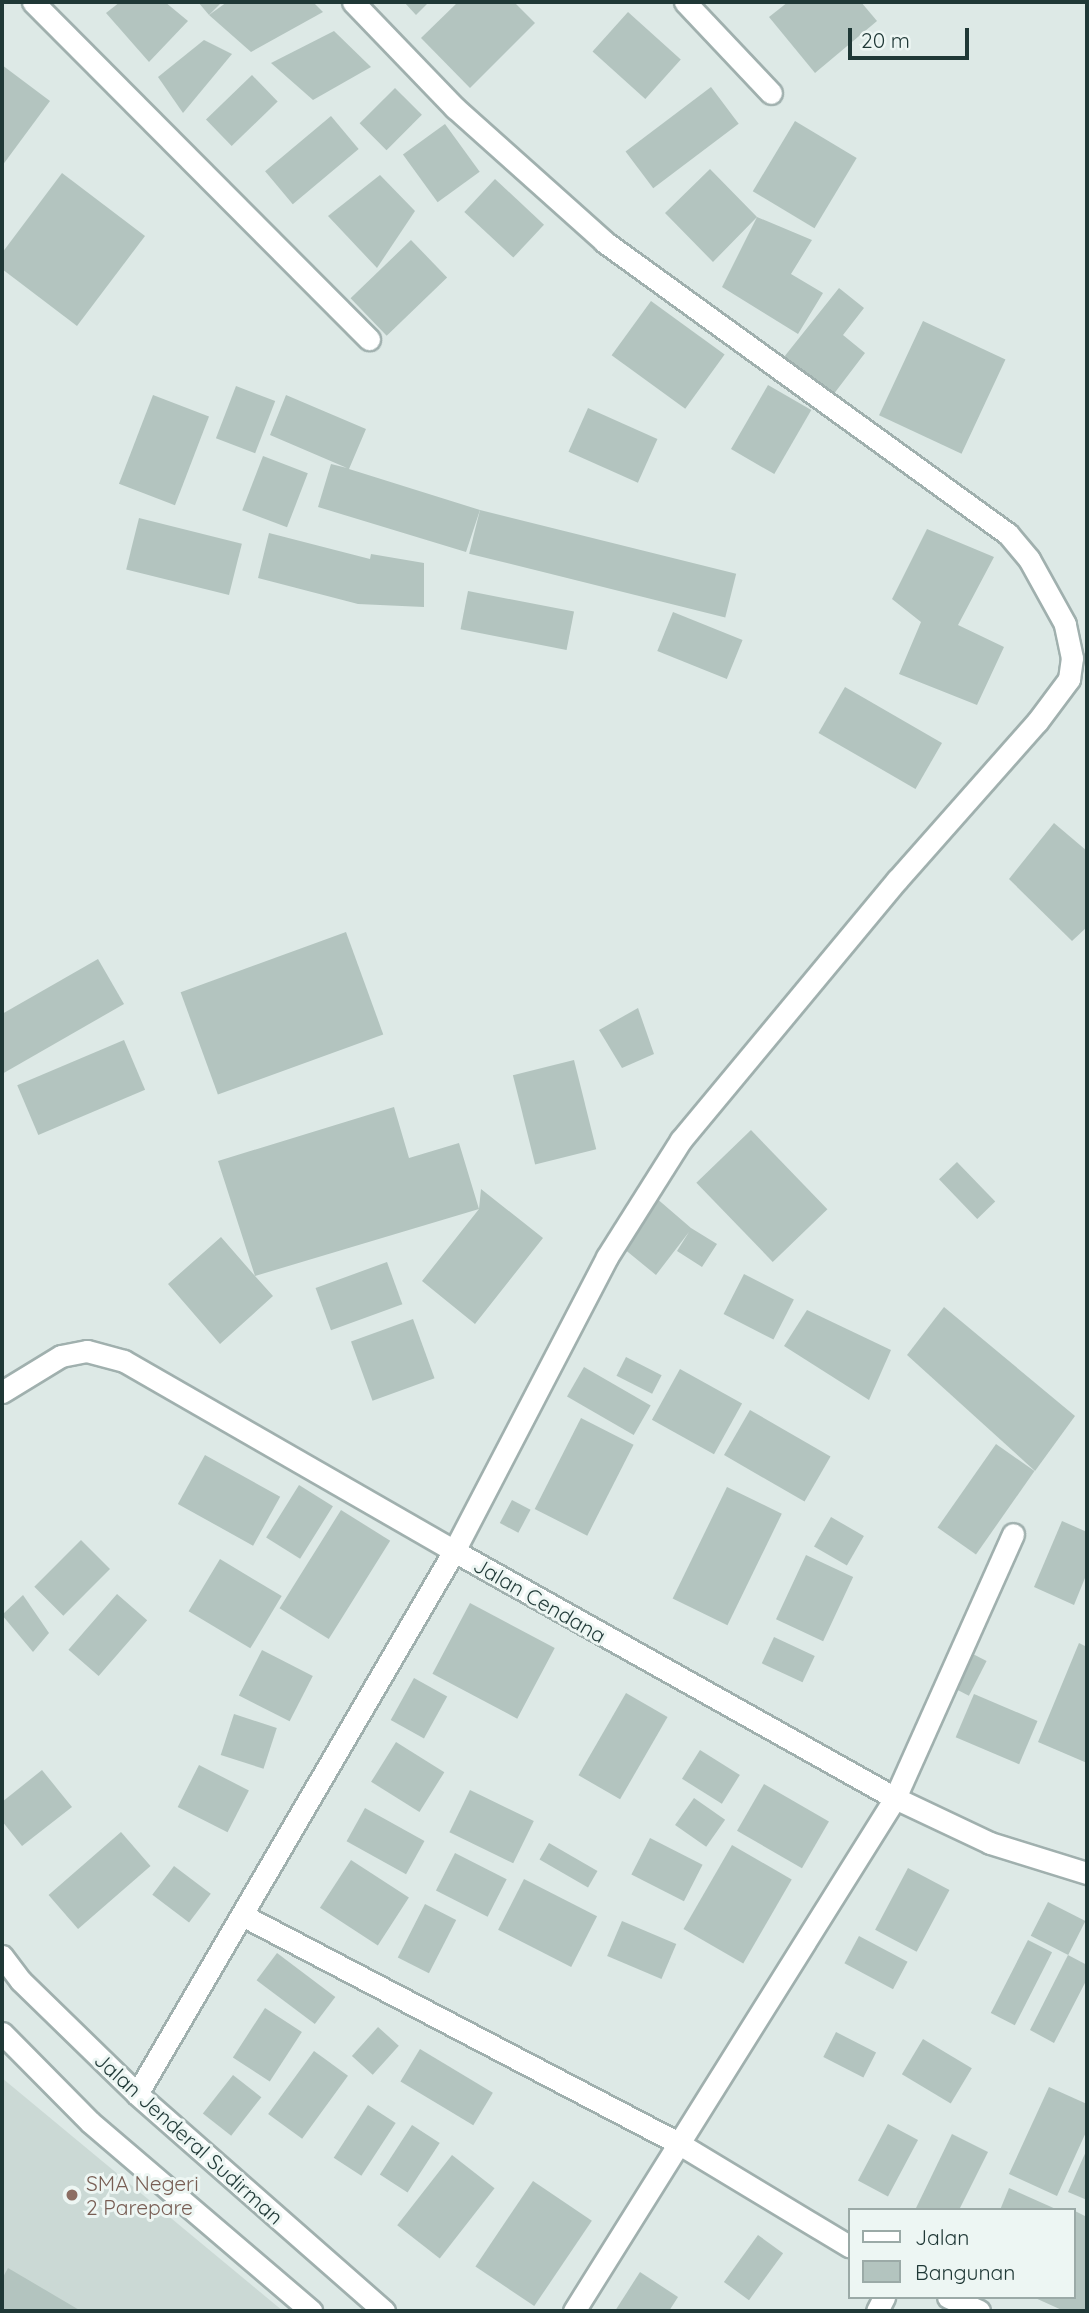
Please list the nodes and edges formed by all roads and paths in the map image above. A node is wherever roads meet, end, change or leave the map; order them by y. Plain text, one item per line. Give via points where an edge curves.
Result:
1 (33, 2) edge
2 (354, 2) edge
3 (685, 2) edge
4 (771, 93) dead end
5 (369, 339) dead end
6 (2, 1392) edge
7 (1013, 1534) dead end
8 (454, 1551) junction
9 (895, 1798) junction
10 (1087, 1873) edge
11 (242, 1915) junction
12 (2, 1956) edge
13 (2, 2033) edge
14 (137, 2094) junction
15 (678, 2143) junction
16 (848, 2245) edge
17 (952, 2299) edge
18 (311, 2311) edge
19 (384, 2311) edge
20 (574, 2311) edge
21 (979, 2311) edge

1 - 5 street
2 - 8 street via 455,107 605,242 1008,534 1029,559 1065,624 1072,658 1069,679 1037,722 897,880 681,1140 607,1257
3 - 4 street
6 - 8 street, Jalan Cendana via 61,1356 87,1351 124,1361
7 - 9 street
8 - 9 street, Jalan Cendana
8 - 11 street
9 - 10 street, Jalan Cendana via 990,1843
9 - 15 street
11 - 14 street
11 - 15 street
12 - 14 street, Jalan Jenderal Sudirman via 21,1981
13 - 18 street via 90,2122
14 - 19 street, Jalan Jenderal Sudirman
15 - 16 street
15 - 20 street
17 - 21 street

